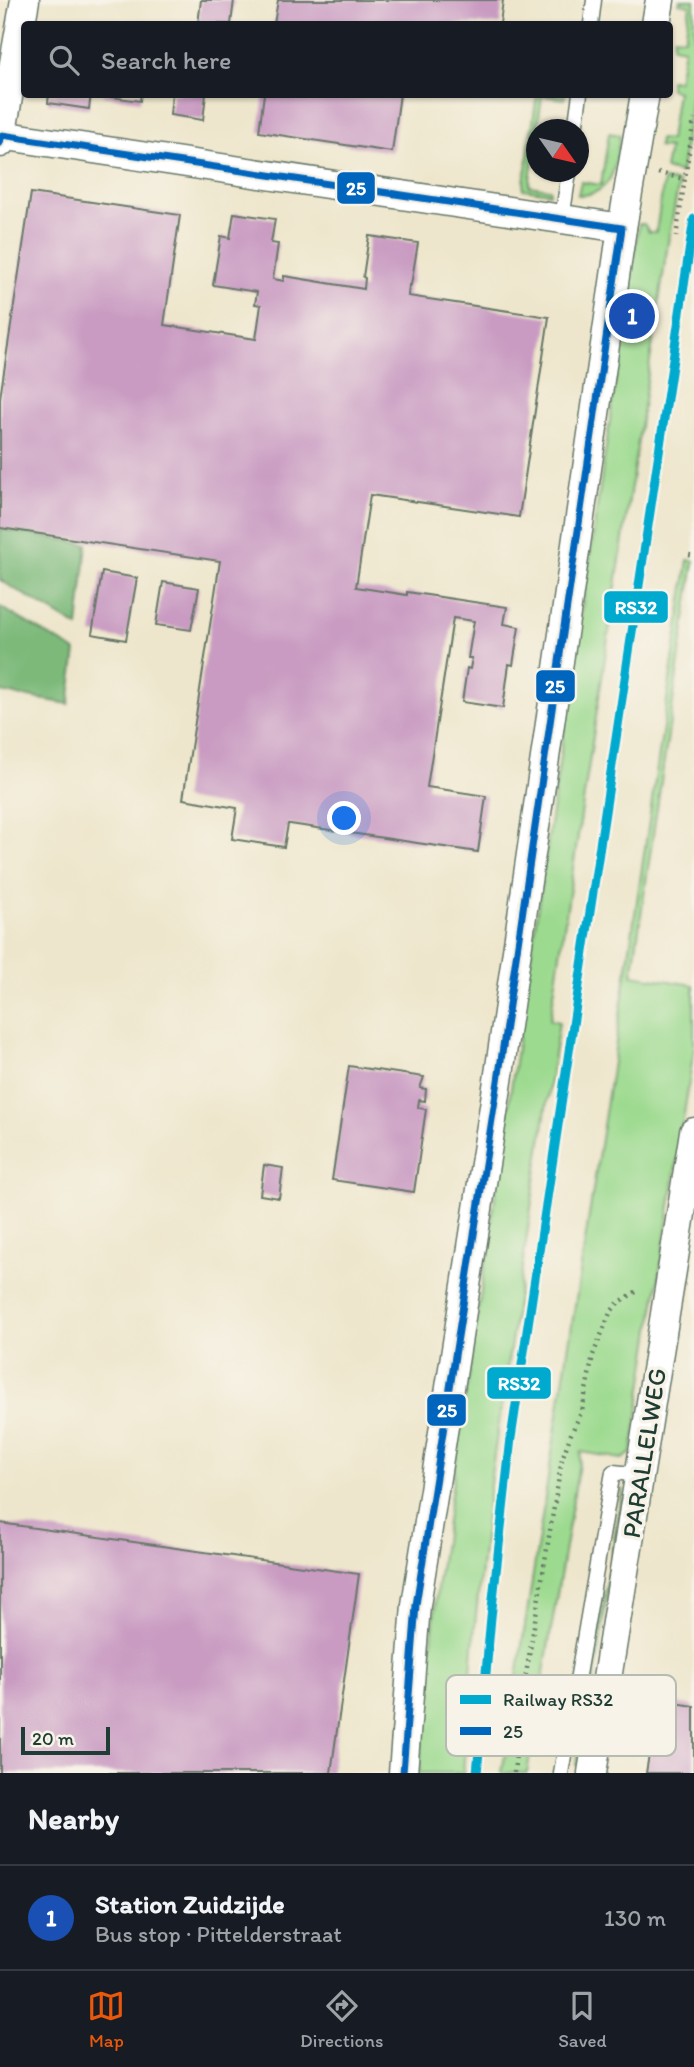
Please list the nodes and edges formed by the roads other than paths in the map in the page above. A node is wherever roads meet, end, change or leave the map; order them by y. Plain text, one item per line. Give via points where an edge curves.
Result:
1 (25, 0) edge
2 (594, 0) edge
3 (660, 0) edge
4 (21, 21) edge
5 (591, 21) edge
6 (656, 21) edge
7 (21, 23) edge
8 (579, 98) edge
9 (644, 98) edge
10 (577, 119) edge
11 (1, 138) edge
12 (568, 182) edge
13 (562, 219) junction
14 (622, 228) junction
15 (694, 1132) edge
16 (641, 1475) junction
17 (578, 1675) edge
18 (608, 1675) edge
19 (403, 1773) edge

1 - 4 street
2 - 5 lane
3 - 6 street
7 - 11 street
8 - 10 lane
9 - 14 street
11 - 13 street
12 - 13 lane
13 - 14 street
14 - 19 street via 416,1605
15 - 16 street, PARALLELWEG
16 - 17 lane via 613,1472
16 - 18 street, PARALLELWEG

